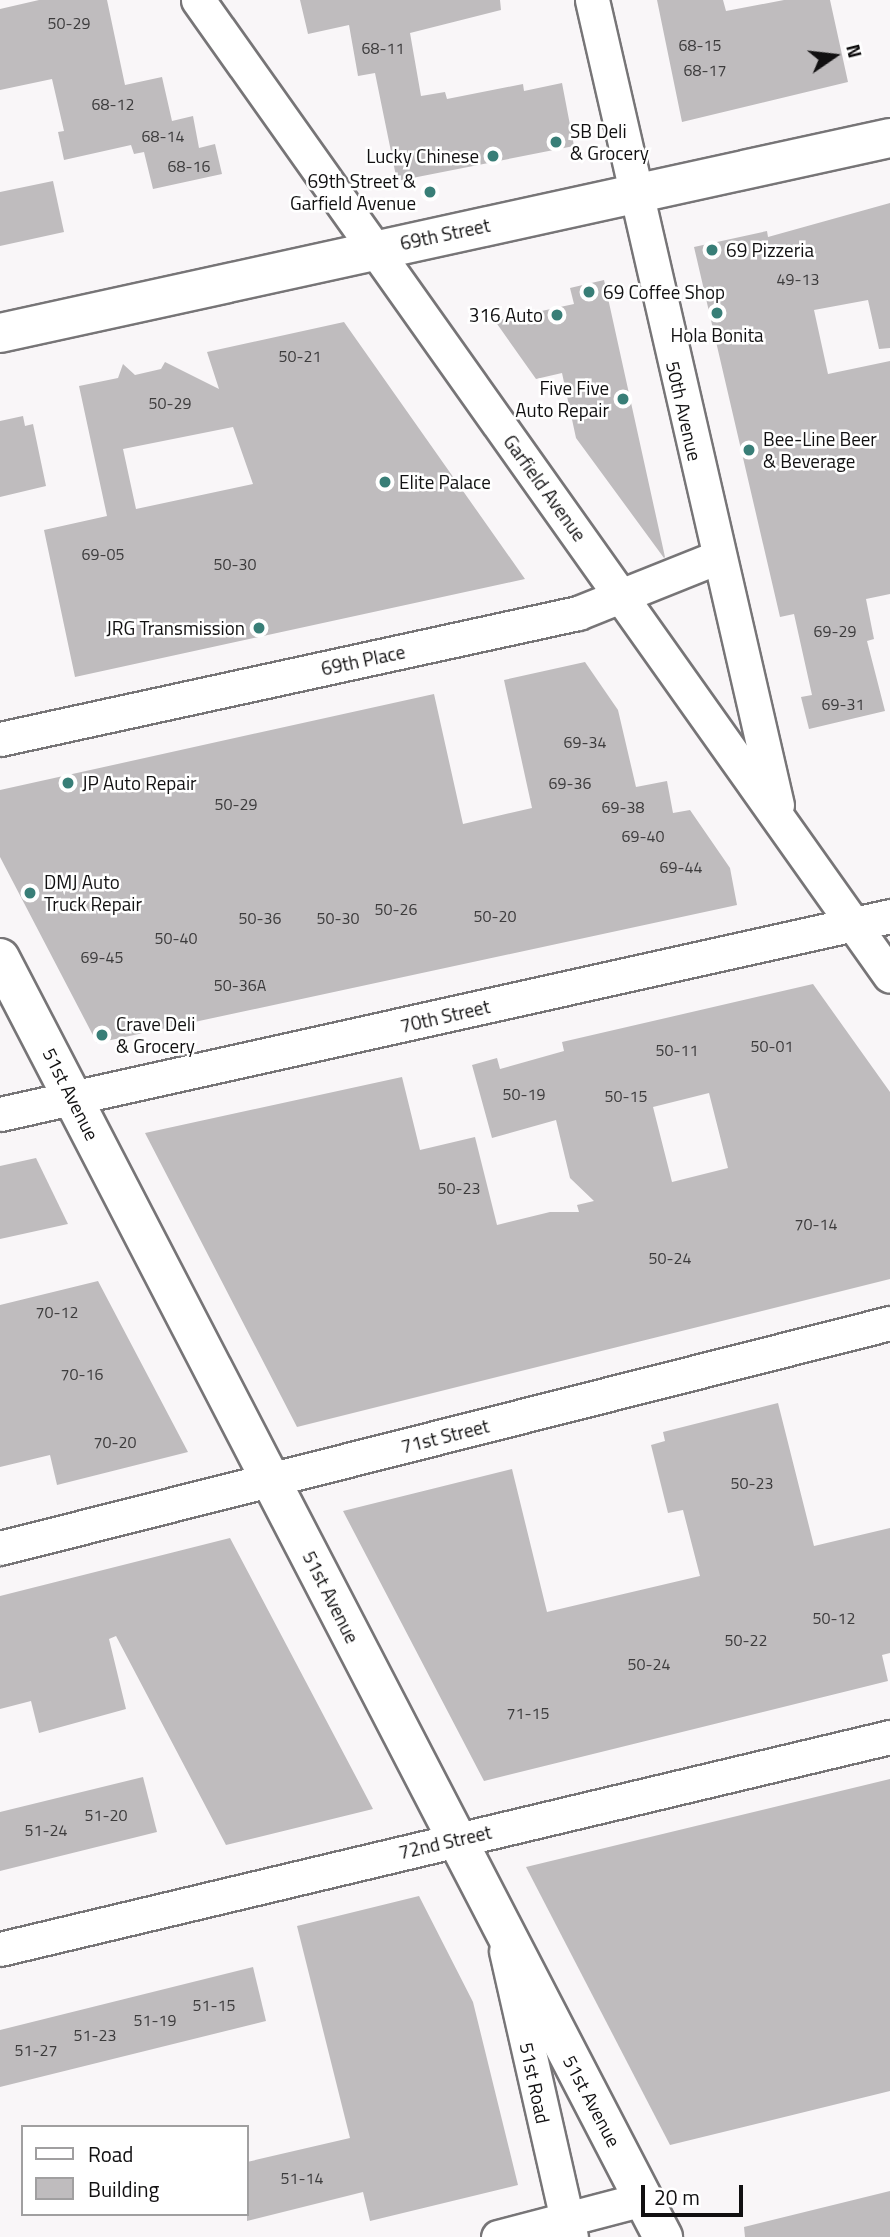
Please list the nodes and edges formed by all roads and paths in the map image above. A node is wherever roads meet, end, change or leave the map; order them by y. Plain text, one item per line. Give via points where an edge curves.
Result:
1 (198, 0) edge
2 (592, 0) edge
3 (890, 138) edge
4 (633, 192) junction
5 (374, 249) junction
6 (0, 333) edge
7 (718, 557) junction
8 (622, 595) junction
9 (0, 739) edge
10 (781, 821) junction
11 (890, 916) edge
12 (854, 924) junction
13 (0, 958) edge
14 (890, 976) edge
15 (73, 1098) junction
16 (0, 1114) edge
17 (890, 1323) edge
18 (271, 1481) junction
19 (0, 1548) edge
20 (890, 1737) edge
21 (456, 1839) junction
22 (501, 1928) junction
23 (0, 1949) edge
24 (643, 2199) junction
25 (568, 2229) edge
26 (498, 2237) edge
27 (663, 2237) edge

1 - 5 street, Garfield Avenue
2 - 4 street, 50th Avenue
3 - 4 street, 69th Street
4 - 5 street, 69th Street
4 - 7 street, 50th Avenue
5 - 6 street, 69th Street
5 - 8 street, Garfield Avenue
7 - 8 street, 69th Place
7 - 10 street, 50th Avenue
8 - 9 street, 69th Place via 578,612
8 - 10 street, Garfield Avenue
10 - 12 street, Garfield Avenue
11 - 12 street, 70th Street
12 - 14 street, Garfield Avenue
12 - 15 street, 70th Street
13 - 15 street, 51st Avenue
15 - 16 street, 70th Street
15 - 18 street, 51st Avenue
17 - 18 street, 71st Street
18 - 19 street, 71st Street
18 - 21 street, 51st Avenue
20 - 21 street, 72nd Street
21 - 22 street, 51st Avenue
21 - 23 street, 72nd Street
22 - 24 street, 51st Avenue
22 - 25 street, 51st Road
24 - 25 street
24 - 27 street, 51st Avenue
25 - 26 street

